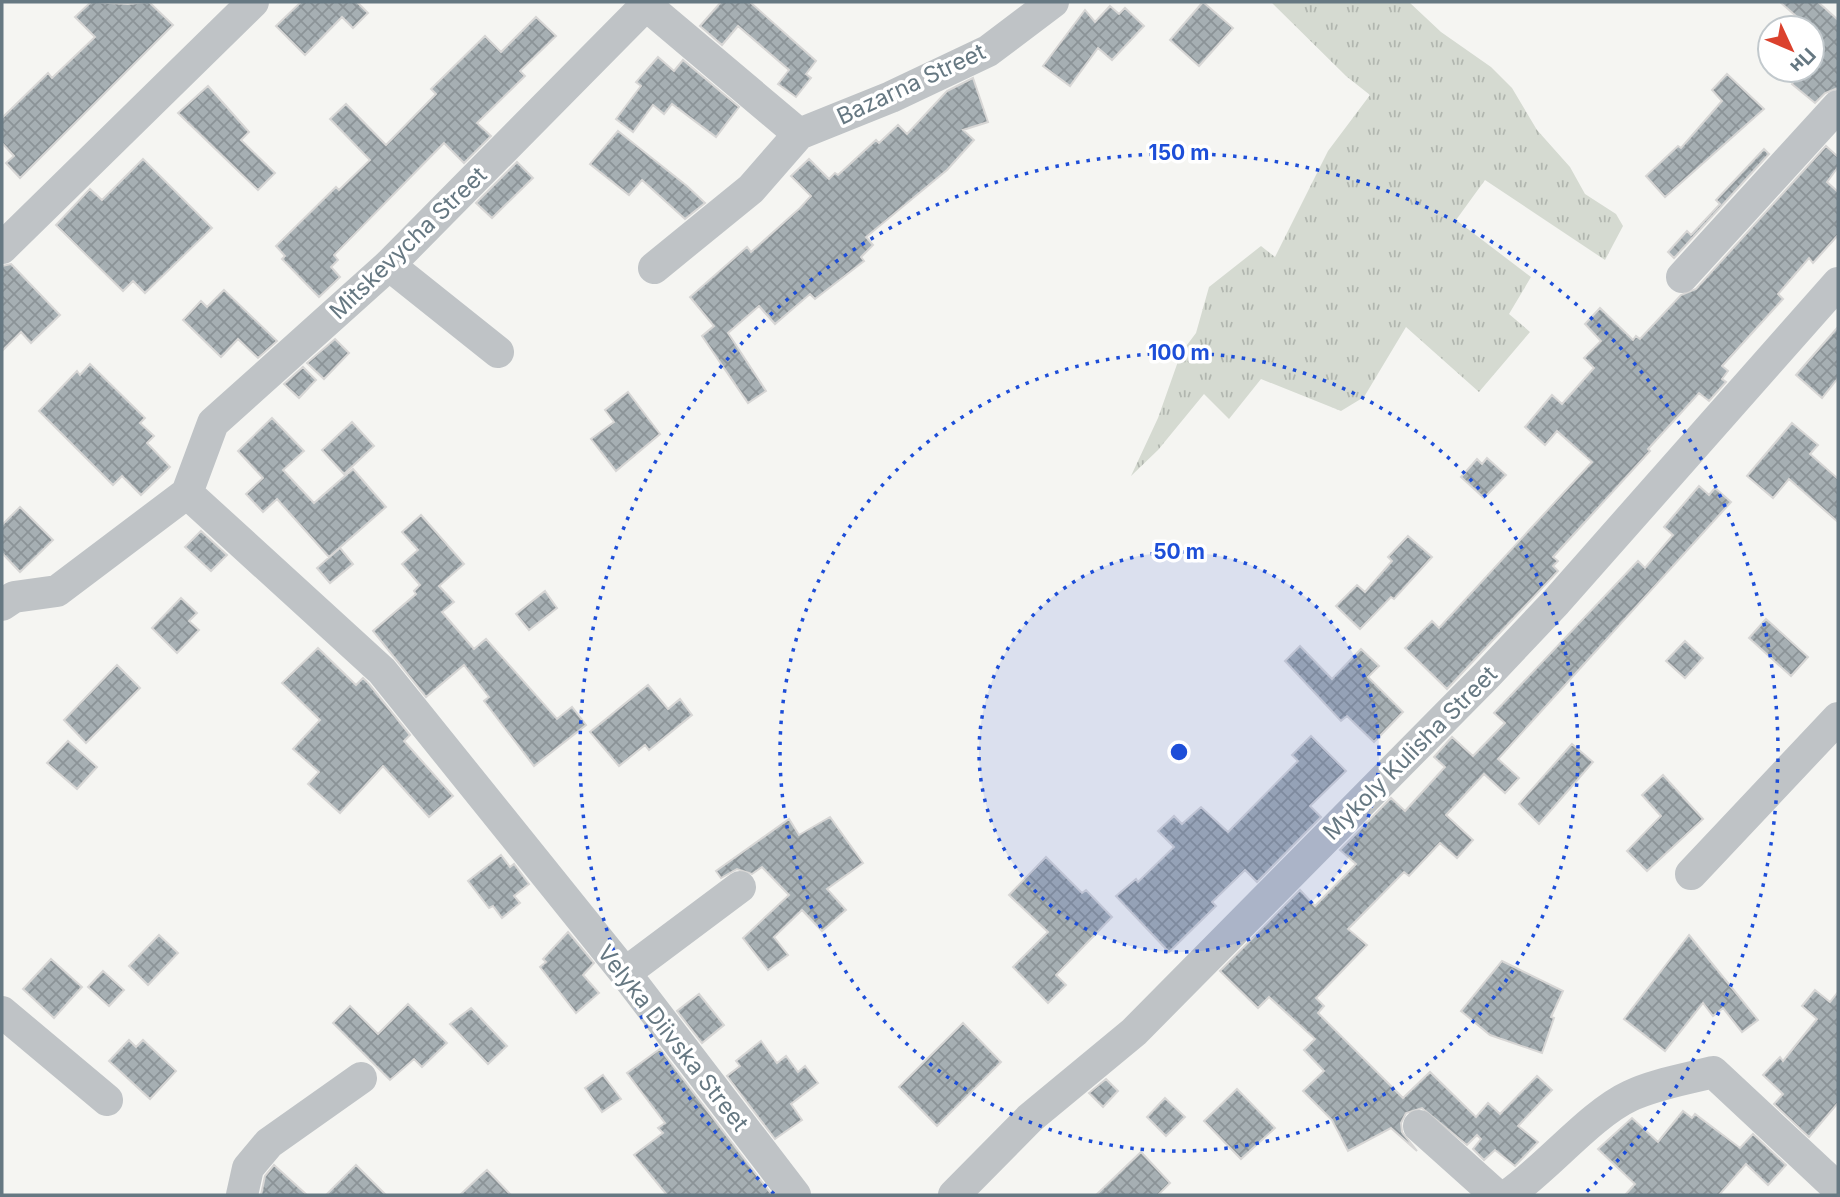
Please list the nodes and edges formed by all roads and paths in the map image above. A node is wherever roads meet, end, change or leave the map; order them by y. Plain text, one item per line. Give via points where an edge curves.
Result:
1 (253, 2) edge
2 (1053, 2) edge
3 (648, 3) edge
4 (1838, 106) edge
5 (799, 134) junction
6 (2, 248) edge
7 (389, 265) junction
8 (654, 268) dead end
9 (1682, 277) dead end
10 (1838, 283) edge
11 (498, 352) dead end
12 (187, 493) junction
13 (6, 595) edge
14 (1838, 718) edge
15 (1691, 874) dead end
16 (740, 887) dead end
17 (625, 973) junction
18 (2, 1012) edge
19 (362, 1078) dead end
20 (107, 1100) dead end
21 (1419, 1126) dead end
22 (1830, 1185) edge
23 (242, 1195) edge
24 (795, 1195) edge
25 (954, 1195) edge
26 (1496, 1195) edge
27 (1508, 1195) edge

1 - 6 street
2 - 5 street, Bazarna Street via 988,51
3 - 5 street
3 - 7 street, Mitskevycha Street
4 - 9 street
5 - 8 street, Bazarna Street via 751,189
7 - 11 street
7 - 12 street, Mitskevycha Street via 213,423
10 - 25 street, Mykoly Kulisha Street via 1486,676 1133,1031 1030,1118
12 - 13 street via 57,591
12 - 17 street, Velyka Diivska Street via 382,671
14 - 15 street
16 - 17 street
17 - 24 street, Velyka Diivska Street
18 - 20 street
19 - 23 street via 269,1143 248,1168
21 - 26 street
22 - 27 street via 1713,1072 1630,1096

